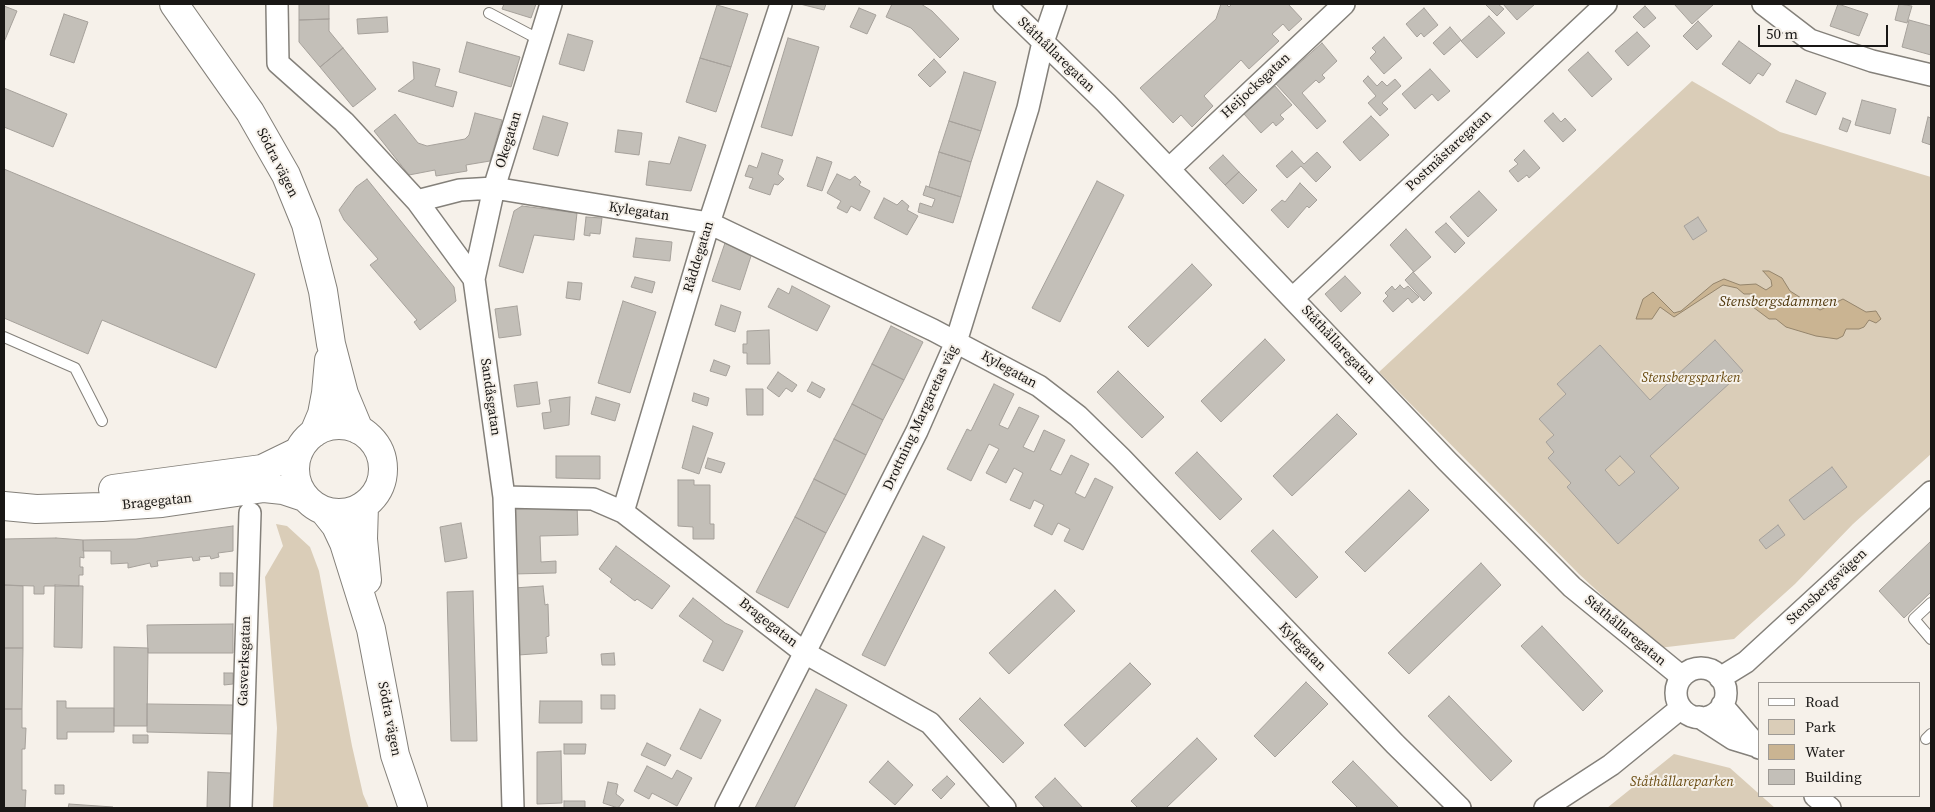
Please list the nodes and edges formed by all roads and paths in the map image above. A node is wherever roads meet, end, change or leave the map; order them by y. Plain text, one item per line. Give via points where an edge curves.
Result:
1 (174, 4) edge
2 (277, 4) edge
3 (551, 4) edge
4 (781, 4) edge
5 (1004, 4) edge
6 (1056, 4) edge
7 (1344, 4) edge
8 (1606, 4) edge
9 (1763, 4) edge
10 (489, 13) dead end
11 (540, 40) junction
12 (1043, 42) junction
13 (1931, 75) edge
14 (1169, 169) junction
15 (494, 188) junction
16 (417, 201) junction
17 (710, 223) junction
18 (474, 279) junction
19 (1293, 298) junction
20 (4, 337) edge
21 (956, 342) junction
22 (331, 344) junction
23 (102, 421) dead end
24 (359, 430) junction
25 (306, 442) junction
26 (1931, 492) edge
27 (504, 497) junction
28 (314, 504) junction
29 (364, 505) junction
30 (6, 506) edge
31 (622, 512) junction
32 (250, 513) dead end
33 (1931, 603) edge
34 (371, 629) junction
35 (1931, 639) edge
36 (805, 653) junction
37 (1682, 677) junction
38 (1720, 678) junction
39 (1722, 705) junction
40 (1690, 713) junction
41 (1757, 747) edge
42 (1816, 797) edge
43 (241, 808) edge
44 (413, 808) edge
45 (513, 808) edge
46 (726, 808) edge
47 (1005, 808) edge
48 (1460, 808) edge
49 (1545, 808) edge
50 (1830, 808) edge

1 - 22 main road, Södra vägen via 250,112 286,175 306,224 316,260
2 - 16 street, Sandåsgatan via 278,63 344,122
3 - 11 street, Okegatan
4 - 17 street, Råddegatan
5 - 12 street, Ståthållaregatan
6 - 12 street, Drottning Margaretas väg
7 - 14 street, Heijocksgatan
8 - 19 street, Postmästaregatan
9 - 13 street via 1810,40 1872,61
10 - 11 lane
11 - 15 street, Okegatan
12 - 14 street, Ståthållaregatan
12 - 21 street, Drottning Margaretas väg via 1028,108
14 - 19 street, Ståthållaregatan
15 - 16 street, Kylegatan via 460,190
15 - 17 street, Kylegatan
15 - 18 street, Okegatan
16 - 18 street, Sandåsgatan
17 - 21 street, Kylegatan
17 - 31 street, Råddegatan
18 - 27 street, Sandåsgatan
19 - 37 street, Ståthållaregatan via 1572,587
20 - 23 lane via 75,368
21 - 36 street, Drottning Margaretas väg via 917,431
21 - 48 street, Kylegatan via 1039,386 1078,416
22 - 24 main road, Södra vägen via 344,394
22 - 25 main road, Södra vägen via 322,414
24 - 25 main road via 348,426 324,427
24 - 29 main road via 377,447 383,470 377,492
25 - 28 main road via 295,462 295,474
25 - 30 main road, Bragegatan via 262,469 34,499
26 - 38 street, Stensbergsvägen via 1746,662
27 - 31 street, Bragegatan via 593,499
27 - 45 street, Sandåsgatan
28 - 29 main road via 347,512
28 - 30 main road, Bragegatan via 283,490 264,488 162,503 36,509
28 - 34 main road, Södra vägen via 336,526 344,543
29 - 34 main road, Södra vägen via 363,539
31 - 36 street, Bragegatan
32 - 43 street, Gasverksgatan
33 - 35 lane via 1914,619
34 - 44 main road, Södra vägen via 395,755
36 - 46 street, Drottning Margaretas väg
36 - 47 street, Bragegatan via 930,724
37 - 38 street via 1690,670 1702,668 1713,671
37 - 40 street via 1676,693
38 - 39 street via 1725,690
39 - 40 street via 1713,714
39 - 41 street
40 - 41 street via 1733,739
40 - 49 street
42 - 50 street

